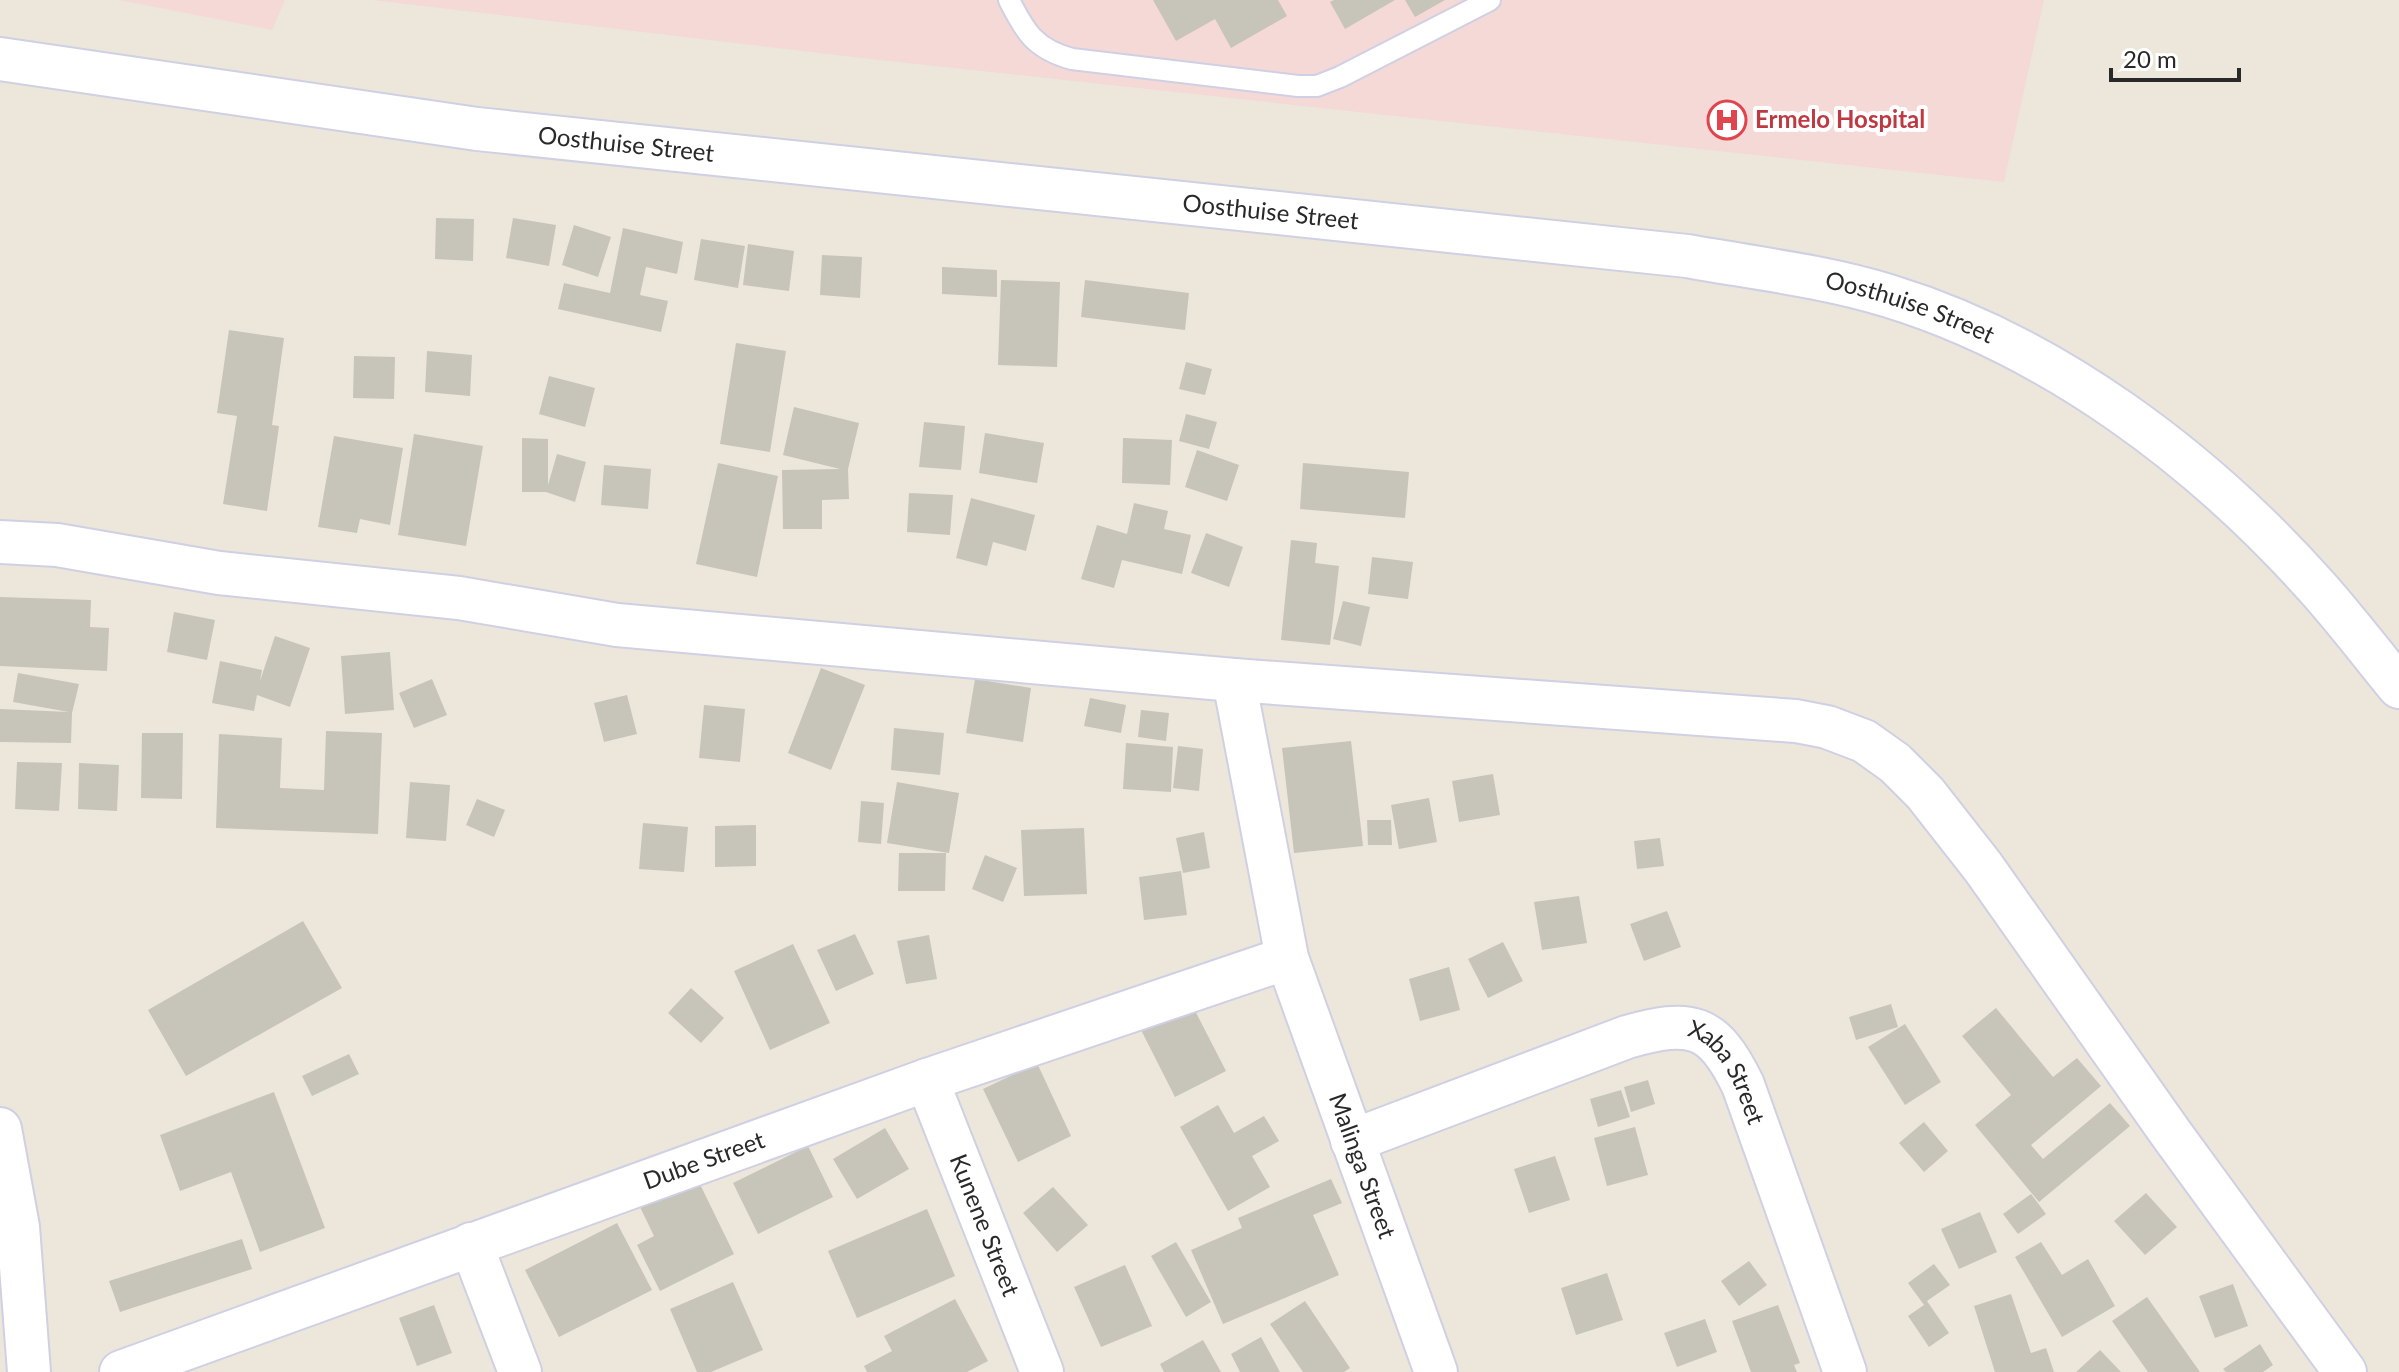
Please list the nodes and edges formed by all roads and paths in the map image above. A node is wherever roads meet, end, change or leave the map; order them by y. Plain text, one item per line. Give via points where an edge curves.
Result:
1 (1009, 0) edge
2 (1490, 0) edge
3 (8, 68) edge
4 (0, 542) edge
5 (1234, 680) junction
6 (2399, 687) edge
7 (1287, 958) junction
8 (927, 1080) junction
9 (0, 1129) edge
10 (1352, 1141) junction
11 (9, 1230) edge
12 (471, 1244) junction
13 (2335, 1369) edge
14 (29, 1372) edge
15 (121, 1372) edge
16 (520, 1372) edge
17 (1042, 1372) edge
18 (1436, 1372) edge
19 (1845, 1372) edge

1 - 2 lane via 1031,38 1056,55 1317,86
3 - 6 street, Oosthuise Street via 477,129 1687,256 1888,295 1962,322 2039,361 2146,428 2232,501 2304,573
4 - 5 street via 57,545 219,573 459,598 617,625
5 - 7 street, Malinga Street
5 - 13 street via 1796,721 1864,741 1925,793 1983,867
7 - 8 street, Dube Street
7 - 10 street, Malinga Street
8 - 12 street, Dube Street
8 - 17 street, Kunene Street
9 - 11 street
10 - 18 street, Malinga Street
10 - 19 street, Xaba Street via 1627,1037 1680,1026 1702,1032 1720,1045 1743,1085
11 - 14 street
12 - 15 street, Dube Street
12 - 16 street

